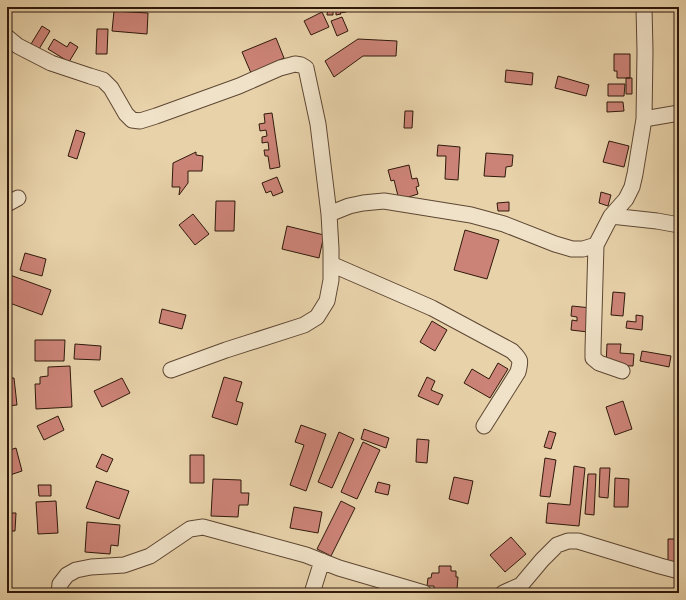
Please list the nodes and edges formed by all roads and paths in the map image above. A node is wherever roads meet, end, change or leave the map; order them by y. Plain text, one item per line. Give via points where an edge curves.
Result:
1 (644, 7) edge
2 (7, 37) edge
3 (679, 113) edge
4 (644, 119) junction
5 (329, 214) junction
6 (611, 216) junction
7 (679, 225) edge
8 (596, 245) junction
9 (331, 264) junction
10 (171, 370) dead end
11 (622, 371) dead end
12 (484, 426) dead end
13 (322, 562) junction
14 (679, 571) edge
15 (59, 593) edge
16 (312, 593) edge
17 (424, 593) edge
18 (503, 593) edge

1 - 4 street
2 - 5 street via 18,46 51,63 103,80 111,88 126,114 132,120 140,121 240,86 280,68 301,65 306,68 318,124
3 - 4 street
4 - 6 street via 632,187 626,199
5 - 8 street via 363,202 384,201 478,217 572,249
5 - 9 street
6 - 7 street
6 - 8 street
8 - 11 street via 593,358 598,363
9 - 10 street via 327,301 317,317 304,325
9 - 12 street via 432,308 512,351 520,359 518,372
13 - 15 street via 306,555 203,527 190,529 150,556 124,566 76,570 67,575 60,584
13 - 16 street
13 - 17 street
14 - 18 street via 578,541 568,541 557,544 521,585

